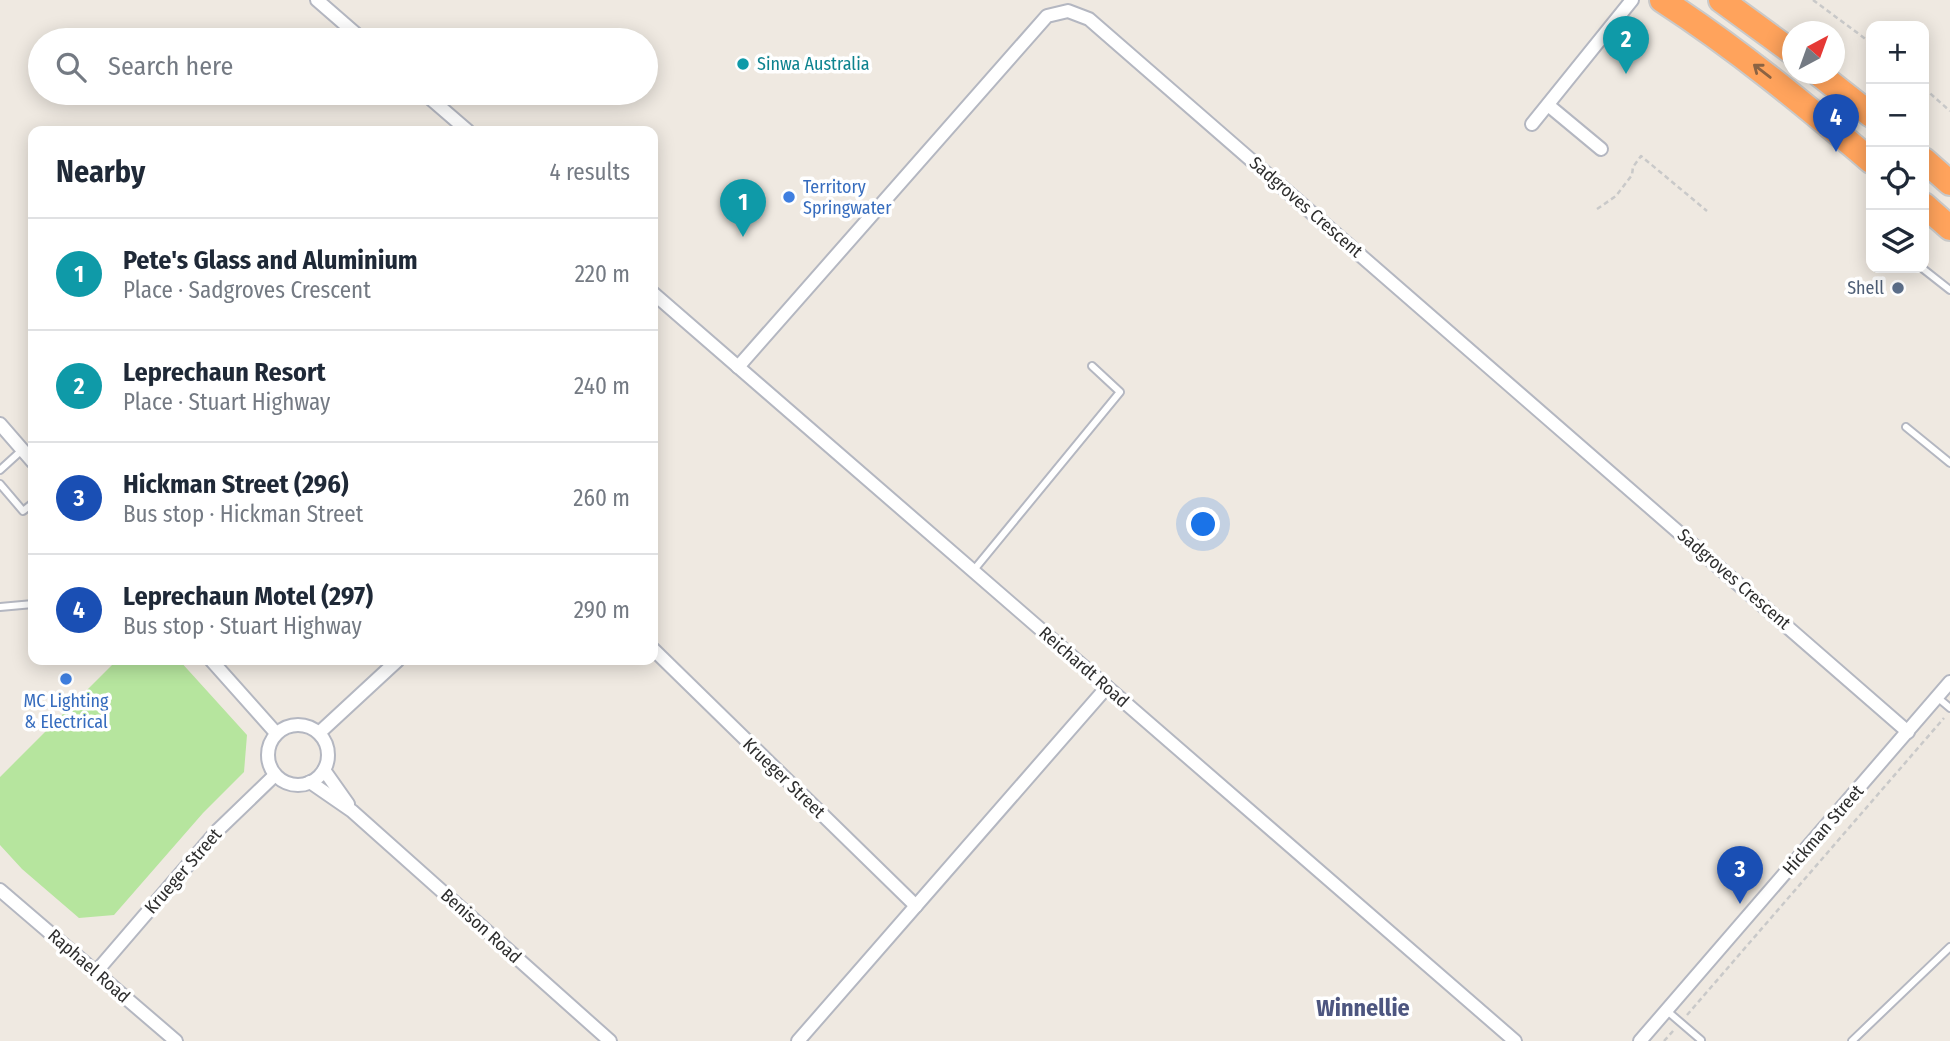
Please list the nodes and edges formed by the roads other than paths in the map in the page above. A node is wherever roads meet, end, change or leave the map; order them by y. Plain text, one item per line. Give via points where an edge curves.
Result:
1 (317, 0) edge
2 (1632, 0) edge
3 (1662, 0) edge
4 (1721, 0) edge
5 (349, 28) edge
6 (1782, 44) edge
7 (1832, 84) edge
8 (438, 105) edge
9 (1548, 105) junction
10 (1866, 111) edge
11 (1532, 124) dead end
12 (462, 126) edge
13 (1601, 149) dead end
14 (1866, 157) edge
15 (1929, 164) edge
16 (1929, 177) edge
17 (1950, 183) edge
18 (1950, 195) edge
19 (1929, 209) edge
20 (1950, 228) edge
21 (1929, 273) edge
22 (1950, 290) edge
23 (658, 297) edge
24 (1092, 366) dead end
25 (738, 367) junction
26 (0, 424) edge
27 (1906, 427) dead end
28 (22, 450) junction
29 (28, 457) edge
30 (1950, 463) edge
31 (0, 470) edge
32 (0, 484) edge
33 (28, 507) edge
34 (972, 570) junction
35 (28, 604) edge
36 (0, 607) edge
37 (658, 654) edge
38 (215, 665) edge
39 (393, 665) edge
40 (1950, 682) edge
41 (1107, 687) junction
42 (1937, 697) junction
43 (1950, 710) edge
44 (1908, 732) junction
45 (276, 733) junction
46 (319, 733) junction
47 (324, 770) junction
48 (275, 775) junction
49 (310, 782) junction
50 (352, 811) junction
51 (0, 890) edge
52 (916, 906) junction
53 (1950, 947) edge
54 (96, 972) junction
55 (1666, 1010) junction
56 (1701, 1040) edge
57 (176, 1041) edge
58 (610, 1041) edge
59 (798, 1041) edge
60 (1514, 1041) edge
61 (1640, 1041) edge
62 (1852, 1041) edge

1 - 5 street
2 - 9 street
14 -> 3 highway via 1742,56
4 - 6 highway
7 - 10 highway
8 - 12 street
9 - 11 street
9 - 13 street
15 - 17 highway
16 - 18 highway
19 - 20 highway
21 - 22 lane
23 - 25 street, Reichardt Road
24 - 34 lane via 1120,392
25 - 34 street, Reichardt Road
25 - 44 street, Sadgroves Crescent via 1047,16 1068,11 1089,19
26 - 28 street
27 - 30 lane
28 - 29 street
28 - 31 lane
32 - 33 lane via 23,511
34 - 41 street, Reichardt Road
35 - 36 lane
37 - 52 street, Krueger Street
38 - 45 street
39 - 46 street
40 - 42 street, Hickman Street
41 - 52 street
41 - 60 street, Reichardt Road
42 - 43 lane
42 - 44 street, Hickman Street
44 - 55 street, Hickman Street
45 - 46 street via 293,725
45 - 48 street via 268,749
46 - 47 street via 328,751
47 - 49 street
47 - 50 street, Benison Road
48 - 49 street via 292,784
48 - 54 street, Krueger Street via 218,830
49 - 50 street, Benison Road
50 - 58 street, Benison Road
51 - 54 street, Raphael Road
52 - 59 street
53 - 62 lane
54 - 57 street, Raphael Road
55 - 56 lane
55 - 61 street, Hickman Street

